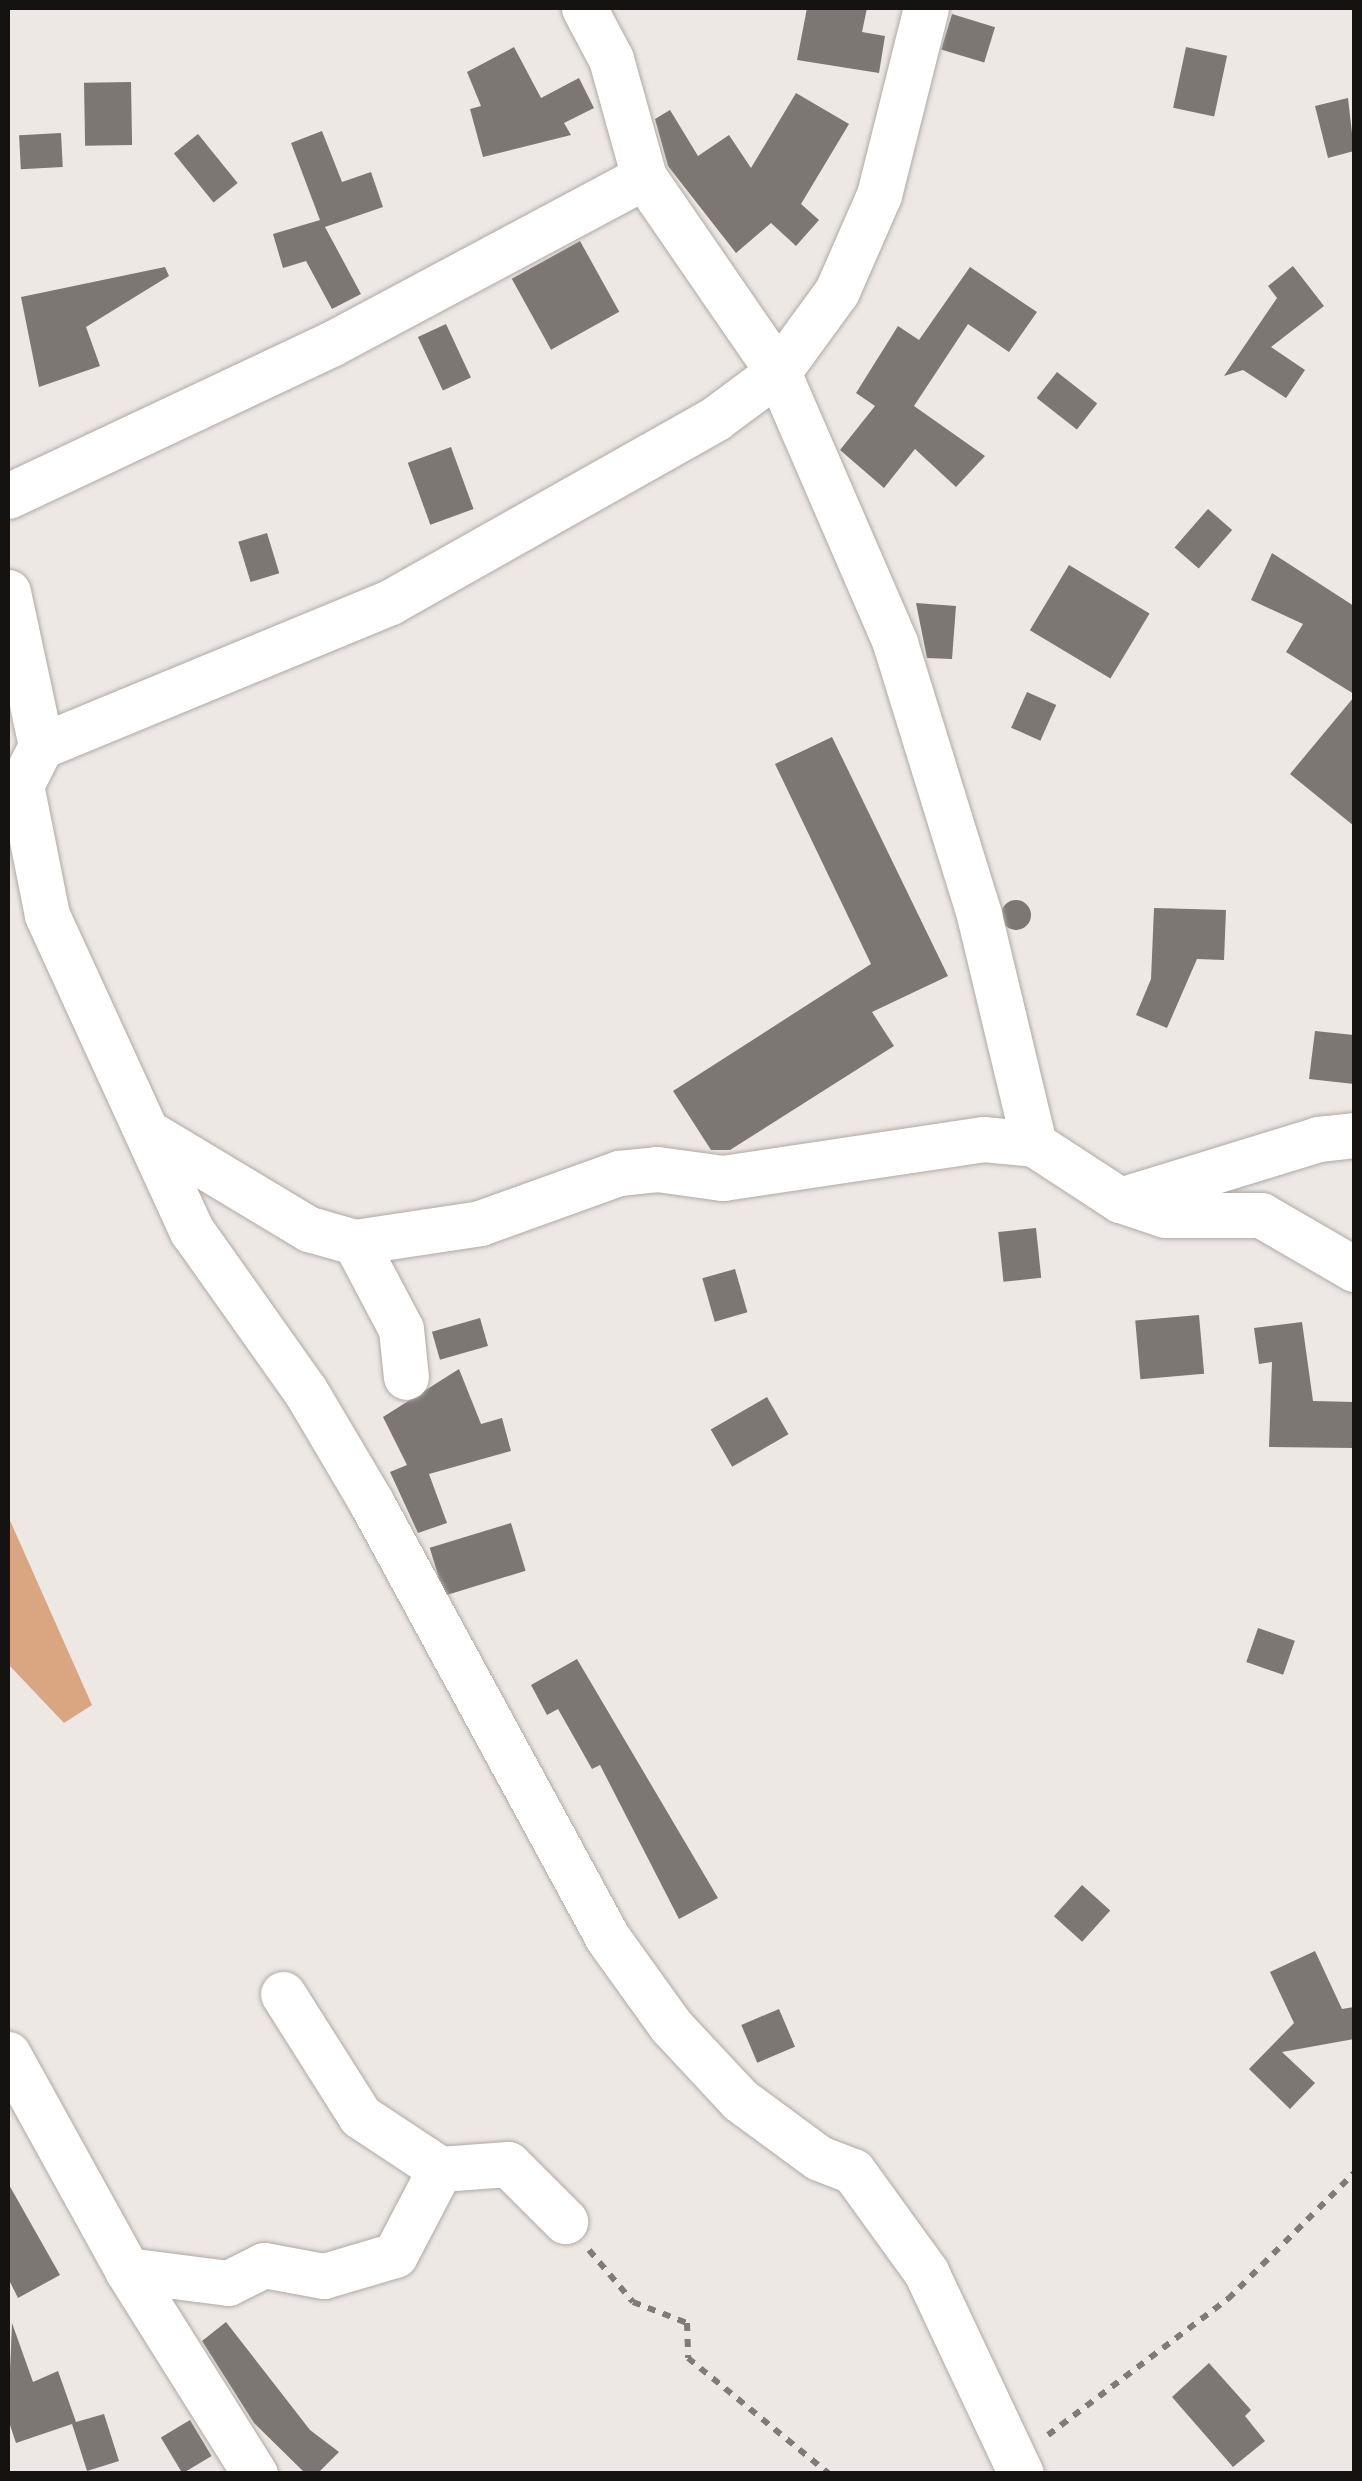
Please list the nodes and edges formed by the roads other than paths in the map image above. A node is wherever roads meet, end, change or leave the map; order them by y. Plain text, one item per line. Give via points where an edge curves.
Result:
1 (584, 8) edge
2 (926, 8) edge
3 (644, 177) junction
4 (778, 372) junction
5 (8, 496) edge
6 (8, 592) edge
7 (23, 771) edge
8 (154, 1136) junction
9 (1354, 1136) edge
10 (1034, 1144) junction
11 (1120, 1200) junction
12 (355, 1242) junction
13 (1354, 1269) edge
14 (406, 1377) dead end
15 (283, 1994) dead end
16 (8, 2054) edge
17 (440, 2169) junction
18 (565, 2221) road end
19 (127, 2270) junction
20 (1016, 2468) edge
21 (255, 2474) edge

1 - 3 street via 610,60
2 - 4 street via 879,195 837,291
3 - 4 street
3 - 5 street via 331,344
4 - 7 street via 716,418 390,602
4 - 10 street via 895,643 979,915
6 - 7 street
7 - 8 street via 47,915 79,996
8 - 12 street via 309,1229
8 - 20 street via 192,1231 371,1502 607,1937 671,2026 740,2100 820,2158 852,2170 926,2272
9 - 11 street via 1318,1139
10 - 11 street
10 - 12 street via 983,1138 723,1178 657,1168 619,1174 480,1223
11 - 13 street via 1165,1215 1260,1215
12 - 14 street via 401,1329
15 - 17 street via 360,2116
16 - 19 street
17 - 18 street via 508,2164
17 - 19 street via 396,2255 324,2276 264,2266 228,2282
19 - 21 street

